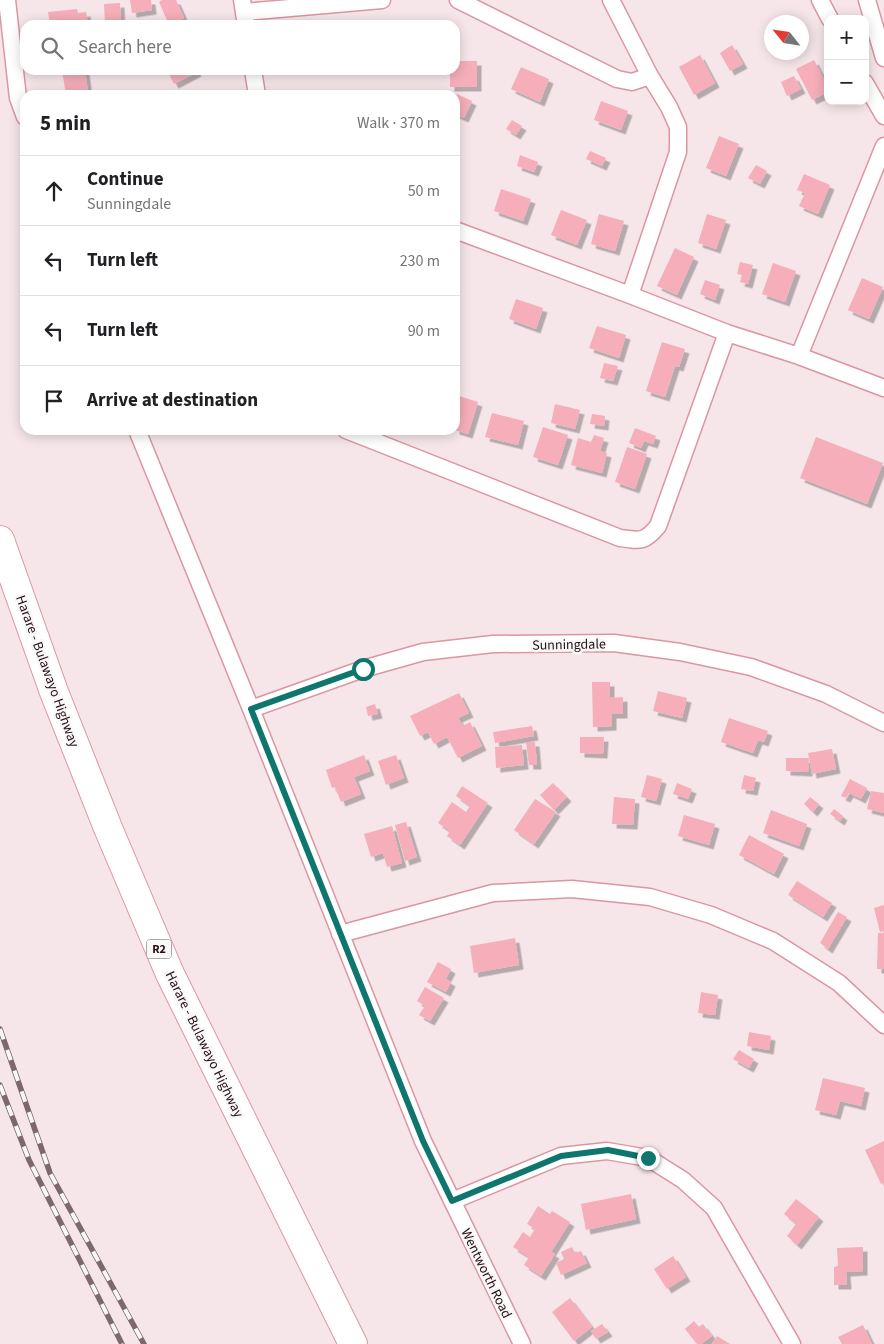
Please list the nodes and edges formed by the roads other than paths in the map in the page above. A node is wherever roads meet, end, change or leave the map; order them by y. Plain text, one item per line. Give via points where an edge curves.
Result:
1 (7, 0) edge
2 (382, 0) edge
3 (458, 0) edge
4 (611, 0) edge
5 (820, 0) edge
6 (867, 0) edge
7 (244, 12) edge
8 (828, 15) edge
9 (884, 58) edge
10 (254, 75) edge
11 (650, 76) junction
12 (256, 90) edge
13 (869, 90) edge
14 (20, 103) edge
15 (884, 116) edge
16 (884, 146) edge
17 (460, 232) edge
18 (630, 295) junction
19 (727, 333) junction
20 (799, 356) junction
21 (884, 388) edge
22 (139, 435) edge
23 (359, 435) edge
24 (0, 540) edge
25 (251, 709) junction
26 (884, 722) edge
27 (340, 934) junction
28 (884, 1025) edge
29 (452, 1201) junction
30 (353, 1344) edge
31 (522, 1344) edge
32 (792, 1344) edge

1 - 14 street
2 - 7 street
3 - 11 street via 617,79 632,82
4 - 11 street
5 - 8 street
6 - 9 street
10 - 12 street
11 - 18 street via 678,127 678,152
13 - 15 street
16 - 20 street
17 - 18 street
18 - 19 street
19 - 20 street
19 - 23 street via 658,526 649,537 637,541 620,538
20 - 21 street
22 - 25 street, Wentworth Road
24 - 30 highway, Harare - Bulawayo Highway / R2 via 58,701 170,974
25 - 26 street, Sunningdale via 363,669 423,652 493,644 614,643 680,652 751,667 826,694
25 - 27 street, Wentworth Road
27 - 28 street via 493,893 572,889 650,897 711,915 773,941 839,983
27 - 29 street, Wentworth Road via 423,1141
29 - 31 street, Wentworth Road
29 - 32 street via 561,1156 608,1150 648,1158 683,1180 714,1208

